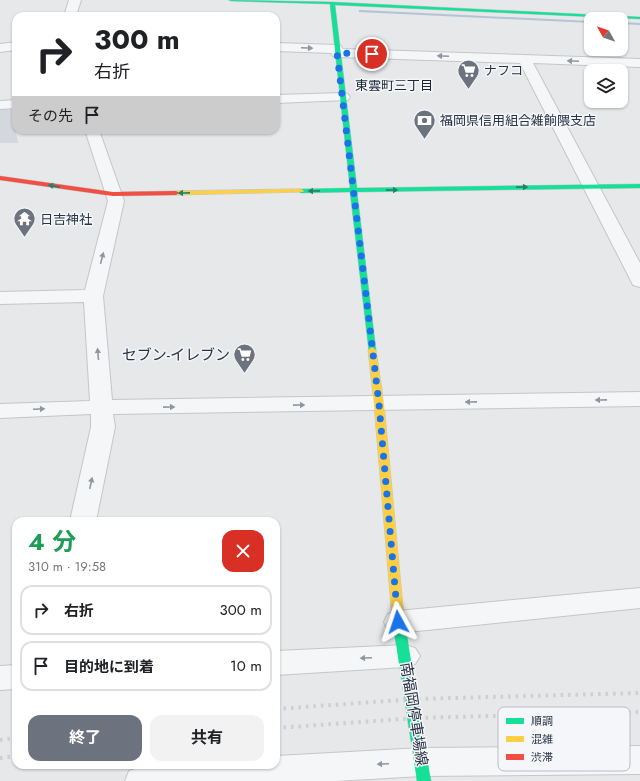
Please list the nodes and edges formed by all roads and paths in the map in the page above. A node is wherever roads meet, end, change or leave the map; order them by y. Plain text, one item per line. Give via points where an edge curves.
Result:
1 (75, 0) edge
2 (231, 0) edge
3 (306, 0) edge
4 (332, 2) junction
5 (399, 3) edge
6 (71, 12) edge
7 (640, 18) edge
8 (12, 46) edge
9 (280, 47) edge
10 (0, 48) edge
11 (337, 51) junction
12 (524, 59) junction
13 (640, 63) edge
14 (343, 97) junction
15 (280, 99) edge
16 (12, 104) edge
17 (0, 105) edge
18 (93, 134) edge
19 (0, 178) edge
20 (590, 186) junction
21 (640, 186) edge
22 (353, 190) junction
23 (113, 194) junction
24 (640, 281) edge
25 (93, 296) junction
26 (0, 298) edge
27 (640, 399) edge
28 (379, 404) junction
29 (102, 407) junction
30 (0, 411) edge
31 (84, 517) edge
32 (640, 598) edge
33 (398, 622) junction
34 (405, 656) junction
35 (280, 663) edge
36 (12, 677) edge
37 (0, 678) edge
38 (640, 760) edge
39 (630, 761) edge
40 (498, 767) edge
41 (423, 771) edge
42 (141, 781) edge

1 - 6 street
2 - 4 main road
3 - 4 street
4 - 5 main road
4 - 11 main road, 南福岡停車場線
5 - 7 main road
8 - 10 street
9 -> 11 street
12 -> 11 street
11 - 14 main road, 南福岡停車場線
13 -> 12 street
12 - 20 street
14 - 15 street
14 - 22 main road, 南福岡停車場線
16 - 17 street
18 - 23 street
23 -> 19 main road
20 - 21 main road
22 -> 20 main road
20 - 24 street
22 -> 23 main road
22 - 28 main road, 南福岡停車場線
25 -> 23 street via 116,201
25 - 26 street
29 -> 25 street
27 -> 28 street
29 -> 28 street
28 - 33 main road, 南福岡停車場線
30 -> 29 street
31 -> 29 street via 103,426
32 - 33 street
33 - 34 main road, 南福岡停車場線
34 -> 35 street
34 - 41 main road, 南福岡停車場線
36 - 37 street
38 - 39 street
40 - 41 street
41 -> 42 street via 230,773

